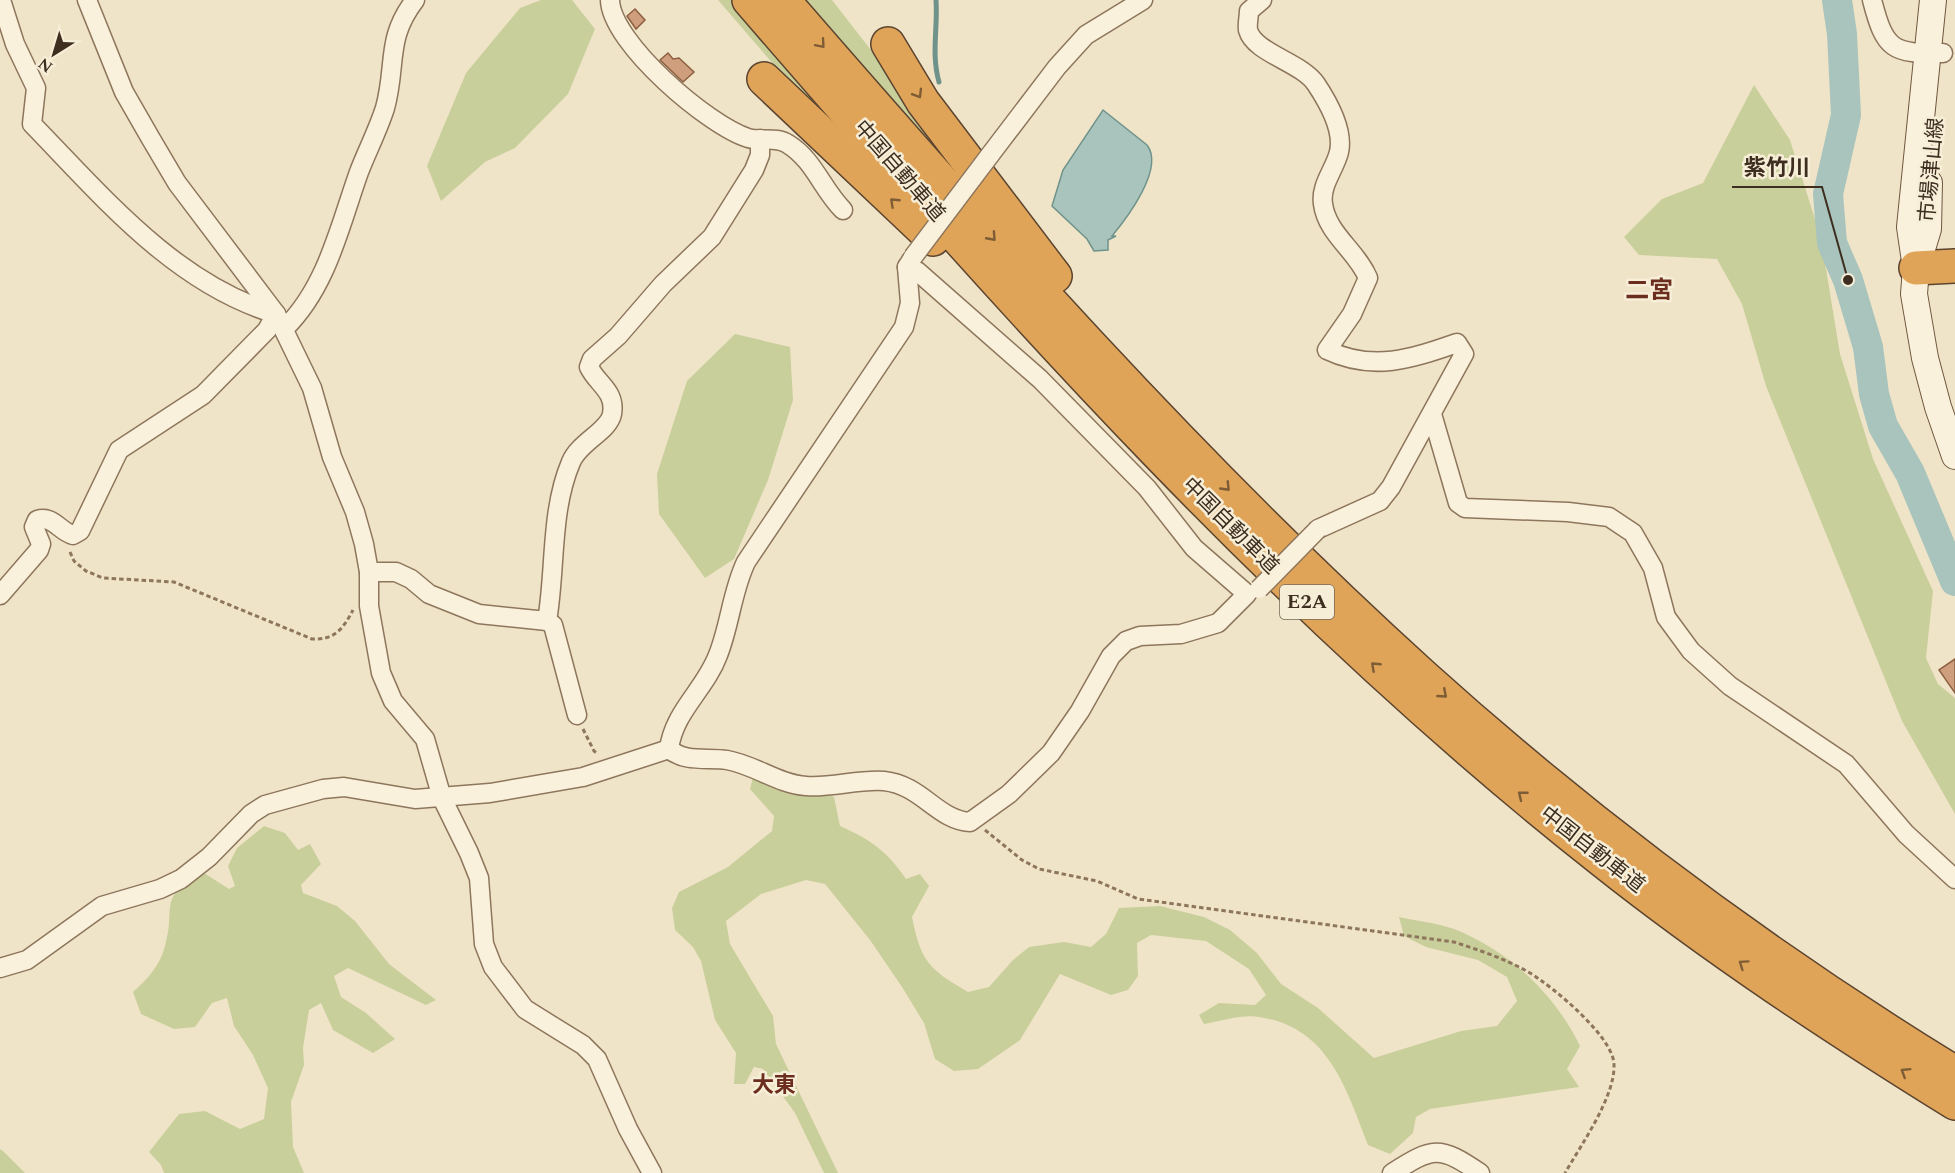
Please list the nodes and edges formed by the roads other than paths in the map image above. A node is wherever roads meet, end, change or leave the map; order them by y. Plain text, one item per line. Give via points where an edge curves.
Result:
1 (1, 0) edge
2 (87, 0) edge
3 (416, 0) edge
4 (610, 0) edge
5 (749, 0) edge
6 (783, 0) edge
7 (1143, 0) edge
8 (1262, 0) edge
9 (1872, 0) edge
10 (1933, 0) edge
11 (1949, 0) edge
12 (888, 44) dead end
13 (1935, 53) junction
14 (764, 79) dead end
15 (760, 139) junction
16 (843, 210) dead end
17 (910, 262) junction
18 (1955, 266) edge
19 (1916, 268) junction
20 (280, 321) junction
21 (1432, 414) junction
22 (1120, 415) junction
23 (1955, 456) edge
24 (1203, 463) junction
25 (369, 572) junction
26 (1253, 592) junction
27 (0, 595) edge
28 (547, 621) junction
29 (577, 715) road end
30 (669, 749) junction
31 (441, 798) junction
32 (1955, 879) edge
33 (0, 968) edge
34 (1955, 1074) edge
35 (1955, 1103) edge
36 (652, 1173) edge
37 (1392, 1173) edge
38 (1480, 1173) edge

1 - 20 street via 15,44 36,88 32,124 145,237 186,269
2 - 20 street via 124,92 150,139 177,183
3 - 20 street via 402,16 395,36 384,110 334,245 315,289 296,317
4 - 15 street via 627,38 663,80 731,130
5 - 22 highway, 中国自動車道 / E2A
6 -> 24 highway, 中国自動車道 / E2A via 1056,308
7 - 17 street, bridge via 1086,35 1057,67
8 - 21 street via 1249,11 1248,30 1259,45 1315,82 1340,131 1339,152 1322,202 1328,222 1368,278 1352,314 1327,350 1347,360 1386,363 1457,342 1464,354
9 - 13 street via 1879,29 1888,42 1902,52
10 - 13 main road, 市場津山線
11 - 13 main road, 市場津山線
12 -> 24 highway via 923,102 1001,208 1065,290 1174,411
13 - 19 main road, 市場津山線 via 1910,227
22 -> 14 highway
15 - 16 street via 786,142 804,156 817,171 827,193
15 - 28 street via 754,170 712,237 592,358 589,367 593,376 606,386 613,402 612,416 578,449 570,463 555,536
17 - 26 street via 1040,379 1147,488 1194,548
17 - 30 street via 910,303 904,327 746,562 717,657 675,724
18 - 19 highway
19 - 23 main road, 市場津山線 via 1914,294 1924,358
20 - 25 street via 312,387 332,458 355,512
20 - 27 street via 203,395 119,450 80,531 73,535 54,521 37,520 33,527 41,544 39,550
21 - 26 street, bridge via 1380,501 1318,530
21 - 32 street via 1458,503 1471,509 1609,517 1633,533 1653,568 1666,617 1691,651 1730,686 1846,764 1906,834
35 -> 22 highway, 中国自動車道 / E2A via 1699,934 1500,777 1304,599
24 -> 34 highway, 中国自動車道 / E2A via 1423,676 1521,762 1714,912 1812,982
25 - 28 street via 396,572 429,594 479,614
25 - 31 street via 381,673 388,692 425,739
26 - 30 street via 1218,623 1181,634 1140,636 1126,641 1111,656 1052,753 975,821 951,818 919,792 900,784 882,781 805,786 747,765 689,758
28 - 29 street via 558,636
30 - 31 street via 560,782
31 - 33 street via 415,799 344,787 265,805 181,879 102,906 27,960
31 - 36 street via 470,853 478,878 484,944 493,967 525,1009 583,1045 597,1059
37 - 38 street via 1419,1156 1440,1151 1456,1156

